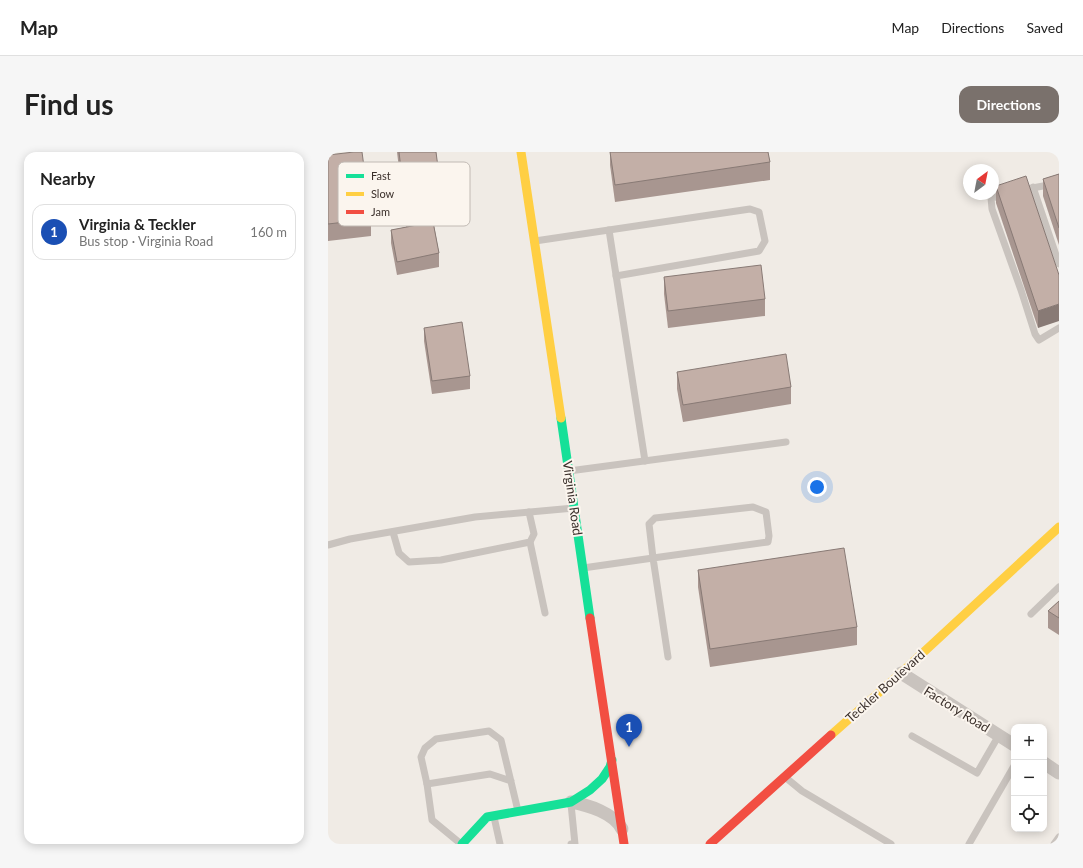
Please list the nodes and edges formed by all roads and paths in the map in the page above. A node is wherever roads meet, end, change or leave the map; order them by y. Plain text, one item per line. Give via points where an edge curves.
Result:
1 (522, 152) edge
2 (1059, 183) edge
3 (1033, 187) junction
4 (609, 230) junction
5 (535, 241) junction
6 (1059, 264) edge
7 (616, 276) junction
8 (1059, 328) edge
9 (786, 442) dead end
10 (645, 461) junction
11 (569, 471) junction
12 (574, 508) junction
13 (528, 512) junction
14 (1059, 527) edge
15 (393, 532) junction
16 (530, 542) junction
17 (328, 545) edge
18 (653, 558) junction
19 (583, 568) junction
20 (1059, 586) edge
21 (544, 613) dead end
22 (1031, 614) dead end
23 (668, 657) dead end
24 (901, 673) junction
25 (999, 735) junction
26 (912, 736) dead end
27 (1011, 743) edge
28 (612, 760) junction
29 (1047, 765) edge
30 (1011, 771) edge
31 (1059, 773) edge
32 (785, 777) junction
33 (511, 780) junction
34 (427, 784) junction
35 (571, 802) junction
36 (518, 811) junction
37 (494, 816) junction
38 (622, 829) junction
39 (1059, 836) edge
40 (462, 844) edge
41 (500, 844) edge
42 (571, 844) edge
43 (624, 844) edge
44 (710, 844) edge
45 (891, 844) edge
46 (969, 844) edge
47 (1054, 844) edge

1 - 5 street, Virginia Road
2 - 3 lane
3 - 6 lane
3 - 8 lane via 991,198 992,209 1022,290 1035,334 1039,340
4 - 5 lane
4 - 7 lane
4 - 7 lane via 750,209 759,212 765,241 759,251
5 - 11 street, Virginia Road
7 - 10 lane
9 - 10 lane
10 - 11 lane
11 - 12 street, Virginia Road
12 - 13 lane
12 - 19 street, Virginia Road
13 - 15 lane via 475,517
13 - 16 lane via 534,534
14 - 24 street, Teckler Boulevard
15 - 16 lane via 399,553 409,562 441,560
15 - 17 lane
16 - 21 lane
18 - 18 lane via 649,524 655,518 753,507 766,512 770,536 768,542
18 - 19 lane
18 - 23 lane
19 - 28 street, Virginia Road
20 - 22 lane
24 - 25 street, Factory Road
24 - 32 street, Teckler Boulevard
25 - 26 lane via 977,773
25 - 27 street, Factory Road
28 - 35 street via 611,766 598,783
28 - 38 street, Virginia Road
29 - 31 street
30 - 46 lane
32 - 44 street, Teckler Boulevard
32 - 45 lane via 802,791
33 - 34 lane via 490,774
33 - 34 lane via 501,740 488,731 436,739 425,748 420,757
33 - 36 lane
34 - 40 lane via 432,820
35 - 36 street
35 - 38 street via 607,815
35 - 42 lane via 575,844
36 - 37 street
37 - 40 street via 487,817
37 - 41 lane
38 - 43 street, Virginia Road
39 - 47 lane

